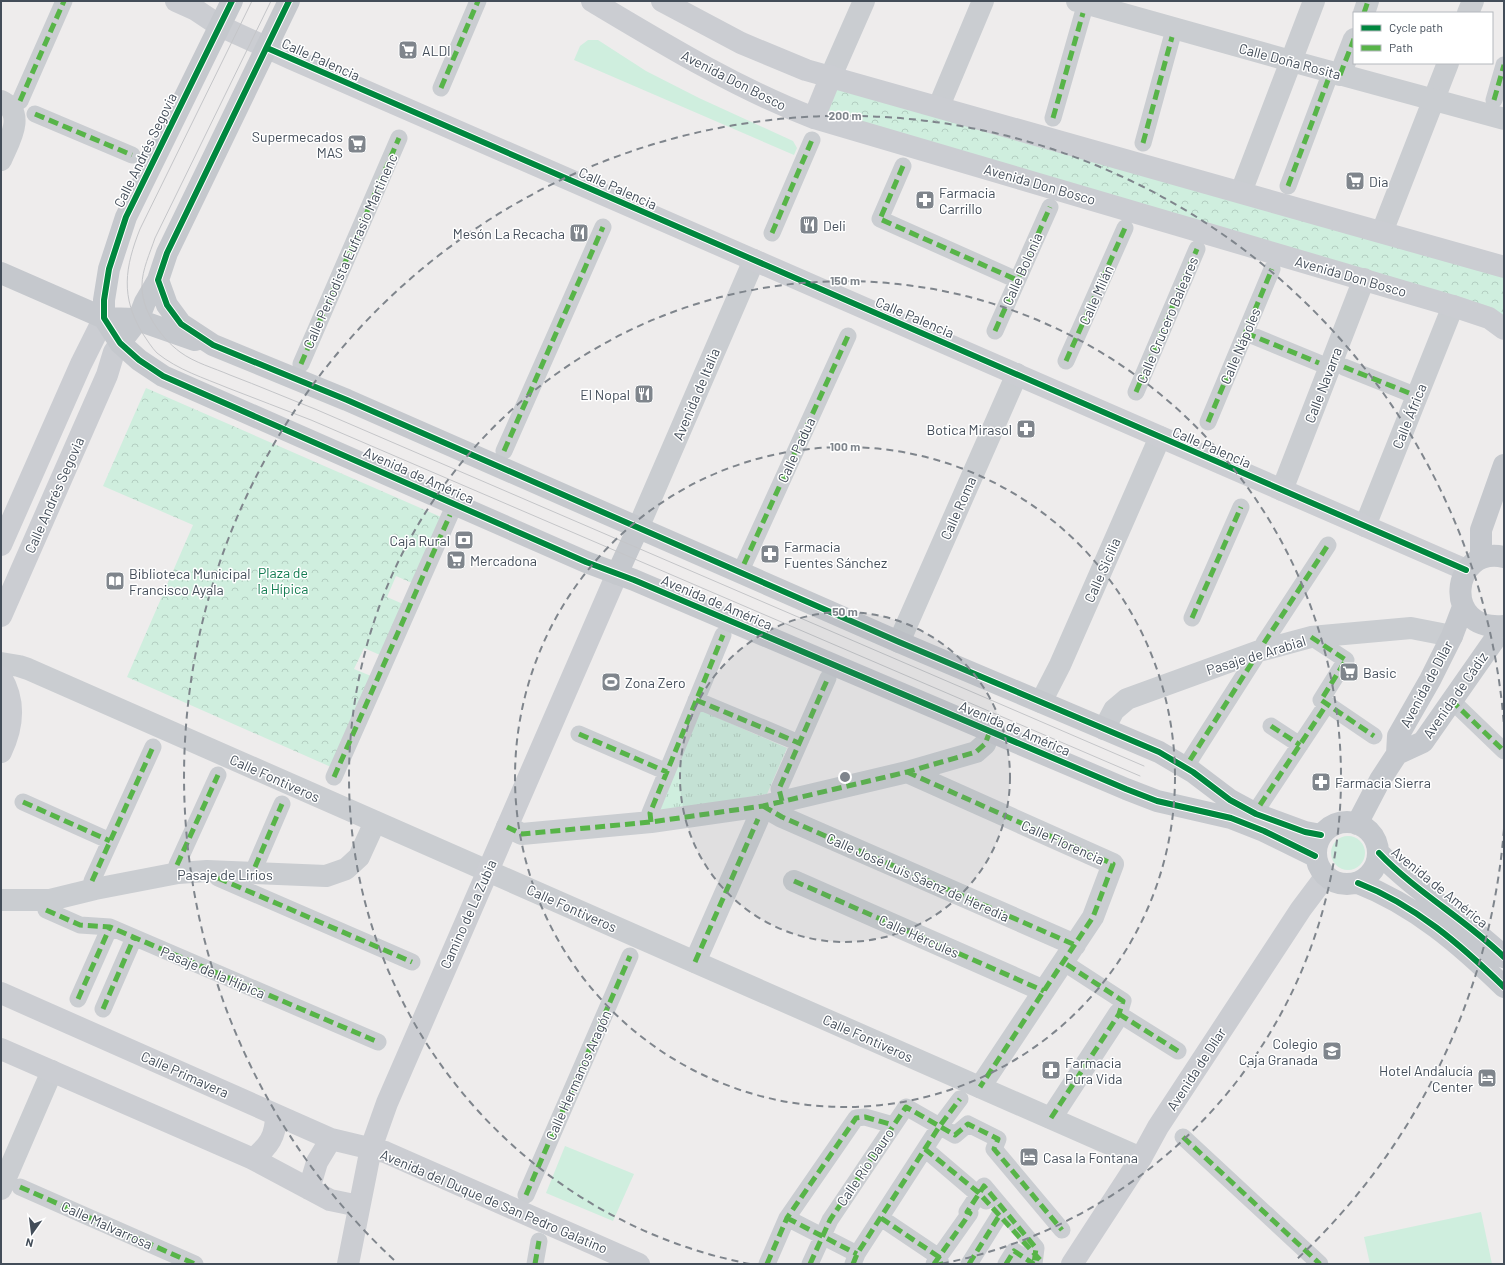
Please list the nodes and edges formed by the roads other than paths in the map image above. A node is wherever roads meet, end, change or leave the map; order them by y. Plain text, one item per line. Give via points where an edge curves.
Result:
1 (64, 1) edge
2 (176, 1) edge
3 (232, 1) edge
4 (289, 1) edge
5 (478, 1) edge
6 (592, 1) edge
7 (662, 1) edge
8 (864, 1) edge
9 (983, 1) edge
10 (1314, 1) edge
11 (1368, 1) edge
12 (1473, 1) edge
13 (1080, 7) edge
14 (1364, 12) edge
15 (1468, 12) edge
16 (220, 26) junction
17 (1172, 37) dead end
18 (1353, 41) edge
19 (267, 48) junction
20 (1291, 61) junction
21 (1448, 64) edge
22 (1504, 65) edge
23 (831, 76) junction
24 (1334, 77) junction
25 (441, 88) dead end
26 (1434, 100) junction
27 (939, 106) junction
28 (18, 107) edge
29 (1499, 109) edge
30 (814, 118) junction
31 (1053, 118) dead end
32 (399, 138) dead end
33 (812, 140) dead end
34 (1143, 143) dead end
35 (132, 155) dead end
36 (1, 160) edge
37 (903, 166) dead end
38 (1288, 186) dead end
39 (1241, 192) junction
40 (1050, 207) dead end
41 (603, 227) dead end
42 (1125, 228) dead end
43 (1382, 232) junction
44 (772, 233) dead end
45 (1197, 249) dead end
46 (754, 260) junction
47 (1504, 266) edge
48 (1272, 270) dead end
49 (1, 273) edge
50 (1364, 279) junction
51 (158, 280) junction
52 (1018, 280) junction
53 (1454, 306) junction
54 (104, 318) junction
55 (138, 320) junction
56 (1504, 329) edge
57 (995, 331) dead end
58 (1246, 333) junction
59 (848, 336) dead end
60 (120, 343) junction
61 (213, 345) junction
62 (139, 360) junction
63 (1066, 361) dead end
64 (1319, 363) dead end
65 (301, 364) dead end
66 (1344, 367) dead end
67 (1017, 374) junction
68 (107, 375) junction
69 (1136, 392) dead end
70 (1409, 393) dead end
71 (1208, 422) dead end
72 (1160, 437) junction
73 (504, 452) dead end
74 (1504, 466) edge
75 (1282, 490) junction
76 (1241, 507) dead end
77 (450, 515) dead end
78 (1365, 526) junction
79 (638, 528) junction
80 (1, 545) edge
81 (1328, 545) dead end
82 (1504, 557) edge
83 (744, 564) dead end
84 (1474, 564) junction
85 (617, 574) junction
86 (1463, 607) junction
87 (1, 616) edge
88 (1192, 618) dead end
89 (1504, 626) edge
90 (723, 635) dead end
91 (1452, 636) junction
92 (1311, 638) junction
93 (899, 642) junction
94 (1264, 643) dead end
95 (1255, 658) dead end
96 (1, 663) edge
97 (1, 677) edge
98 (828, 678) dead end
99 (696, 700) junction
100 (1451, 700) junction
101 (1041, 702) junction
102 (1327, 704) junction
103 (1271, 726) dead end
104 (1104, 729) junction
105 (990, 731) junction
106 (579, 734) dead end
107 (1374, 736) dead end
108 (799, 743) junction
109 (1300, 745) junction
110 (153, 747) dead end
111 (1504, 751) edge
112 (1, 752) edge
113 (1397, 754) junction
114 (1190, 760) dead end
115 (667, 772) junction
116 (907, 772) junction
117 (218, 775) dead end
118 (334, 776) dead end
119 (23, 802) dead end
120 (282, 804) dead end
121 (1260, 805) dead end
122 (768, 808) junction
123 (375, 822) junction
124 (651, 822) junction
125 (1357, 824) junction
126 (507, 827) junction
127 (1321, 835) junction
128 (110, 841) junction
129 (1379, 853) junction
130 (1315, 856) junction
131 (177, 866) dead end
132 (254, 866) dead end
133 (487, 871) junction
134 (1325, 876) junction
135 (218, 878) dead end
136 (92, 880) dead end
137 (794, 881) dead end
138 (1358, 883) junction
139 (1, 900) edge
140 (46, 910) dead end
141 (110, 927) junction
142 (134, 938) junction
143 (1069, 953) junction
144 (630, 956) dead end
145 (1504, 957) edge
146 (412, 962) dead end
147 (695, 962) junction
148 (1504, 987) edge
149 (1044, 991) junction
150 (1, 993) edge
151 (78, 999) dead end
152 (103, 1009) dead end
153 (1119, 1014) junction
154 (378, 1042) dead end
155 (1, 1049) edge
156 (1178, 1051) dead end
157 (52, 1072) junction
158 (980, 1087) junction
159 (960, 1099) dead end
160 (276, 1115) junction
161 (1051, 1118) junction
162 (893, 1125) junction
163 (939, 1127) junction
164 (1183, 1136) dead end
165 (331, 1139) junction
166 (371, 1148) junction
167 (925, 1149) junction
168 (1141, 1158) junction
169 (253, 1159) junction
170 (10, 1188) edge
171 (309, 1188) junction
172 (979, 1193) junction
173 (526, 1195) dead end
174 (359, 1206) junction
175 (1000, 1216) junction
176 (788, 1218) junction
177 (881, 1218) junction
178 (1062, 1230) dead end
179 (822, 1236) junction
180 (539, 1241) dead end
181 (855, 1259) edge
182 (1036, 1261) edge
183 (938, 1262) edge
184 (195, 1264) edge
185 (348, 1264) edge
186 (535, 1264) edge
187 (639, 1264) edge
188 (768, 1264) edge
189 (810, 1264) edge
190 (969, 1264) edge
191 (1006, 1264) edge
192 (1072, 1264) edge
193 (1320, 1264) edge

1 - 28 street
2 - 16 main road, Calle Palencia via 196,10
3 - 16 main road, Calle Andrés Segovia
4 - 19 main road, Calle Andrés Segovia
5 - 25 street
6 - 30 main road, Avenida Don Bosco via 693,61 771,101
7 - 23 main road via 741,43 806,70
8 - 23 street
9 - 27 street
10 - 20 street
11 - 14 street
12 - 15 street
13 - 20 street, Calle Doña Rosita
13 - 31 street
16 - 19 main road, Calle Palencia
16 - 54 main road, Calle Andrés Segovia via 126,217 109,269
17 - 34 street
18 - 24 street
19 - 46 main road, Calle Palencia
19 - 51 main road, Calle Andrés Segovia via 167,253
20 - 24 street, Calle Doña Rosita
20 - 39 street
21 - 26 street
22 - 29 street
23 - 27 main road
23 - 30 main road
24 - 26 street, Calle Doña Rosita
24 - 38 street
26 - 29 street, Calle Doña Rosita
26 - 43 street
27 - 39 main road
28 - 35 street
28 - 36 street via 15,127
30 - 50 main road, Avenida Don Bosco
32 - 65 street, Calle Periodista Eufrasio Martinenc
33 - 44 street
37 - 52 street via 880,219
39 - 43 main road
40 - 52 street, Calle Bolonia
41 - 73 street
42 - 63 street, Calle Milán
43 - 47 main road
45 - 69 street, Calle Crucero Baleares
46 - 67 main road, Calle Palencia
46 - 79 street, Avenida de Italia
48 - 58 street, Calle Nápoles
49 - 54 main road
50 - 53 main road, Avenida Don Bosco
50 - 75 street, Calle Navarra
51 - 55 main road, Calle Andrés Segovia
51 - 61 main road via 167,305 181,324
52 - 57 street, Calle Bolonia
53 - 56 main road, Avenida Don Bosco via 1489,318
53 - 78 street, Calle África
54 - 55 main road
54 - 60 main road, Avenida de América
54 - 80 main road, Calle Andrés Segovia via 79,368
55 - 60 main road, Calle Andrés Segovia
55 - 61 main road
58 - 64 street
58 - 71 street, Calle Nápoles
59 - 83 street, Calle Padua
60 - 62 main road, Avenida de América
60 - 68 main road, Calle Andrés Segovia via 114,352
61 - 79 main road via 347,400
62 - 68 main road
62 - 85 main road, Avenida de América via 163,376
66 - 70 street
67 - 72 main road, Calle Palencia
67 - 93 street, Calle Roma
68 - 87 main road, Calle Andrés Segovia
72 - 75 main road, Calle Palencia
72 - 101 street, Calle Sicilia via 1060,665
74 - 84 main road via 1481,530
75 - 78 main road, Calle Palencia
76 - 88 street
77 - 118 street
78 - 84 main road, Calle Palencia
79 - 85 main road
79 - 93 main road
81 - 94 street
82 - 84 main road via 1492,556
84 - 86 main road via 1459,588
85 - 105 main road, Avenida de América
85 - 126 main road, Camino de La Zubia
86 - 89 main road via 1470,617 1480,624
86 - 91 main road, Avenida de Dílar
89 - 100 main road, Avenida de Cádiz
90 - 99 street
91 - 92 street, Pasaje de Arabial via 1411,628
91 - 113 main road, Avenida de Dílar via 1398,736
92 - 102 street via 1346,660 1321,700
92 - 104 street, Pasaje de Arabial via 1252,654 1127,699 1114,710
93 - 101 main road
95 - 114 street
96 - 123 street, Calle Fontiveros via 19,666
97 - 112 main road via 10,696 12,712 9,732
98 - 108 street
99 - 108 street
99 - 115 street
100 - 111 street
100 - 113 main road, Avenida de Cádiz via 1423,742
101 - 104 main road
102 - 107 street
102 - 109 street
103 - 109 street
104 - 127 main road via 1159,752 1193,772 1230,800 1256,814
105 - 116 street via 985,744 976,752
105 - 130 main road, Avenida de América via 1126,790 1157,801 1232,818
106 - 115 street
108 - 122 street
109 - 121 street
110 - 128 street
113 - 125 main road, Avenida de Dílar
115 - 124 street via 650,813
116 - 122 street
116 - 143 street, Calle Florencia via 1113,864 1093,917
117 - 131 street, Calle Fontiveros
119 - 128 street
120 - 132 street
122 - 124 street
122 - 143 street, Calle José Luis Sáenz de Heredia via 782,818
122 - 147 street
123 - 133 street, Calle Fontiveros
123 - 139 street, Pasaje de Lirios via 358,857 346,869 326,876 207,871 178,873 50,900
124 - 126 street via 522,834
125 - 127 main road via 1336,824
125 - 129 main road via 1373,835
126 - 133 main road, Camino de La Zubia
127 - 130 main road via 1316,845
128 - 136 street
129 - 138 main road via 1373,871
129 - 145 main road, Avenida de América via 1403,876 1444,906
130 - 134 main road
133 - 147 street, Calle Fontiveros
133 - 166 main road, Camino de La Zubia via 387,1103
134 - 138 main road via 1342,884
134 - 168 main road, Avenida de Dílar via 1162,1120
135 - 146 street, Pasaje de Lirios
137 - 149 street, Calle Hércules
138 - 148 main road via 1382,892 1432,923
140 - 141 street, Pasaje de la Hípica via 80,925
141 - 142 street, Pasaje de la Hípica
141 - 151 street
142 - 152 street
142 - 154 street, Pasaje de la Hípica
143 - 149 street, Calle Florencia
143 - 153 street via 1123,1001
144 - 173 street, Calle Hermanos Aragón
147 - 158 street, Calle Fontiveros
149 - 158 street, Calle Florencia
150 - 160 main road, Calle Primavera
153 - 156 street
153 - 161 street
155 - 157 main road
157 - 169 main road
157 - 170 street
158 - 161 street, Calle Fontiveros
159 - 163 street
160 - 165 main road, Calle Primavera
160 - 169 main road via 273,1139
161 - 168 street, Calle Fontiveros
162 - 163 street, Calle Río Dauro via 906,1107
162 - 176 street via 865,1117 856,1118
162 - 179 street, Calle Río Dauro
163 - 167 street
163 - 178 street via 955,1135 968,1124 998,1139 994,1149
164 - 193 street
165 - 166 main road, Calle Primavera
165 - 171 main road via 318,1162
166 - 174 main road, Camino de La Zubia
166 - 187 main road, Avenida del Duque de San Pedro Galatino
167 - 172 street
167 - 177 street
168 - 192 main road, Avenida de Dílar
169 - 171 main road
170 - 184 street, Calle Malvarrosa
171 - 174 main road via 330,1200
172 - 175 street
172 - 182 street via 984,1186 1036,1248
172 - 183 street via 967,1212 970,1214
174 - 185 main road, Camino de La Zubia
175 - 182 street
175 - 190 street
176 - 179 street
176 - 188 street
177 - 181 street
177 - 183 street
179 - 181 street
179 - 189 street, Calle Río Dauro
180 - 186 street
182 - 191 street via 1014,1251

